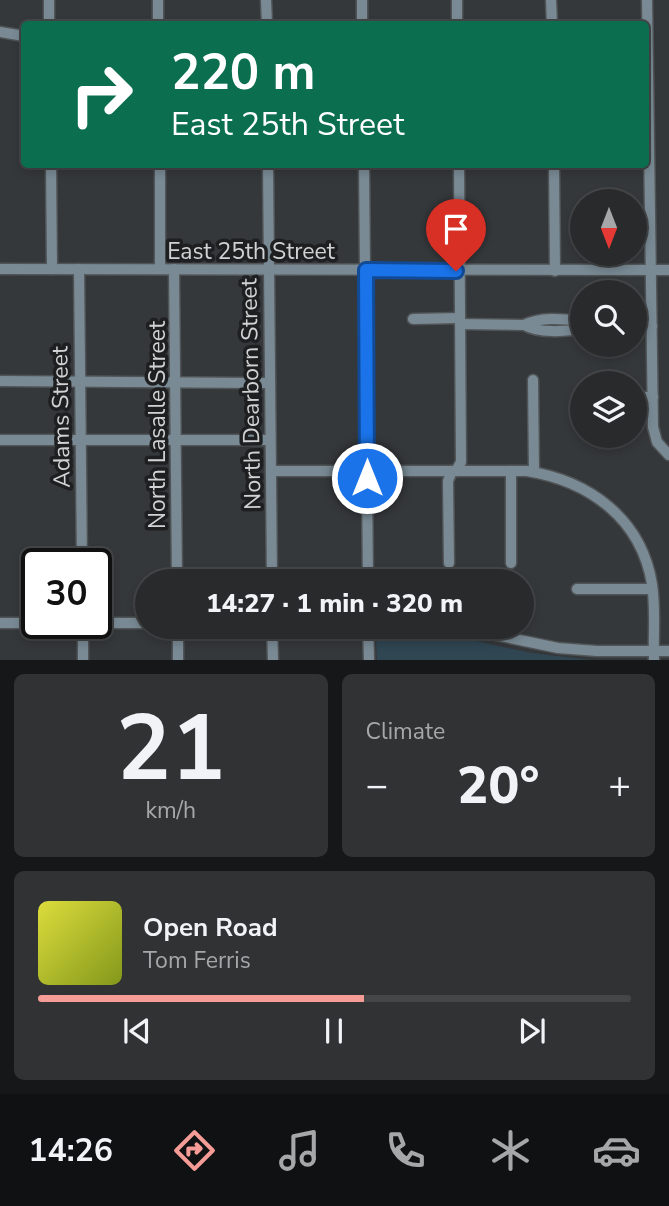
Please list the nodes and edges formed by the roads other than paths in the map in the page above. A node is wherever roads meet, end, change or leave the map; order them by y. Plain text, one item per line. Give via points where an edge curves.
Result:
1 (49, 0) edge
2 (158, 0) edge
3 (266, 0) edge
4 (362, 0) edge
5 (457, 0) edge
6 (551, 0) edge
7 (648, 0) edge
8 (49, 21) edge
9 (158, 21) edge
10 (267, 21) edge
11 (362, 21) edge
12 (457, 21) edge
13 (552, 21) edge
14 (648, 21) edge
15 (0, 32) edge
16 (21, 36) edge
17 (649, 90) edge
18 (51, 168) edge
19 (160, 168) edge
20 (268, 168) edge
21 (364, 168) edge
22 (459, 168) edge
23 (554, 168) edge
24 (0, 269) edge
25 (52, 269) junction
26 (79, 269) junction
27 (160, 269) junction
28 (174, 270) junction
29 (366, 270) junction
30 (651, 270) junction
31 (669, 270) edge
32 (269, 271) junction
33 (460, 271) junction
34 (555, 271) junction
35 (413, 319) dead end
36 (570, 320) edge
37 (460, 321) junction
38 (524, 325) junction
39 (647, 326) edge
40 (652, 326) junction
41 (570, 330) edge
42 (533, 380) dead end
43 (0, 381) edge
44 (80, 382) junction
45 (175, 383) junction
46 (270, 383) junction
47 (647, 397) edge
48 (653, 397) junction
49 (0, 440) edge
50 (81, 440) junction
51 (176, 440) junction
52 (270, 440) junction
53 (669, 455) edge
54 (271, 471) junction
55 (367, 471) junction
56 (454, 471) junction
57 (511, 471) junction
58 (534, 472) junction
59 (82, 548) edge
60 (449, 564) dead end
61 (511, 564) dead end
62 (177, 569) edge
63 (272, 569) edge
64 (368, 569) edge
65 (577, 589) dead end
66 (652, 589) junction
67 (0, 623) edge
68 (21, 623) edge
69 (112, 623) edge
70 (135, 623) edge
71 (83, 639) edge
72 (178, 639) edge
73 (272, 639) edge
74 (368, 639) edge
75 (515, 639) edge
76 (669, 651) edge
77 (654, 655) edge
78 (83, 660) edge
79 (178, 660) edge
80 (273, 660) edge
81 (369, 660) edge

1 - 8 street
2 - 9 street
3 - 10 street
4 - 11 street
5 - 12 street
6 - 13 street
7 - 14 street
15 - 16 street
17 - 30 street
18 - 25 street
19 - 27 street
20 - 32 street, North Dearborn Street
21 - 29 street
22 - 33 street
23 - 34 street
24 - 25 street, East 25th Street
25 - 26 street, East 25th Street
26 - 27 street, East 25th Street
26 - 44 street, Adams Street
27 - 28 street, East 25th Street
28 - 32 street, East 25th Street
28 - 45 street, North Lasalle Street
29 - 32 street, East 25th Street
29 - 33 street, East 25th Street
29 - 55 street
30 - 31 street, East 25th Street
30 - 34 street, East 25th Street
30 - 40 street
32 - 46 street, North Dearborn Street
33 - 34 street, East 25th Street
33 - 37 street
35 - 37 street
36 - 38 street
37 - 38 street
37 - 56 street via 461,462
38 - 41 street
39 - 40 street
40 - 48 street
42 - 58 street
43 - 44 street
44 - 45 street
44 - 50 street, Adams Street
45 - 46 street
45 - 51 street, North Lasalle Street
46 - 52 street, North Dearborn Street
47 - 48 street
48 - 53 street via 655,437
49 - 50 street
50 - 51 street
50 - 59 street, Adams Street
51 - 52 street
51 - 62 street, North Lasalle Street
52 - 54 street, North Dearborn Street
54 - 55 street
54 - 63 street, North Dearborn Street
55 - 56 street
55 - 64 street
56 - 57 street
56 - 60 street via 448,481
57 - 58 street
57 - 61 street
58 - 66 street via 576,484 601,499 627,526 645,558
65 - 66 street
66 - 77 street
67 - 68 street
69 - 70 street
71 - 78 street
72 - 79 street
73 - 80 street
74 - 81 street
75 - 77 street via 558,648
76 - 77 street

